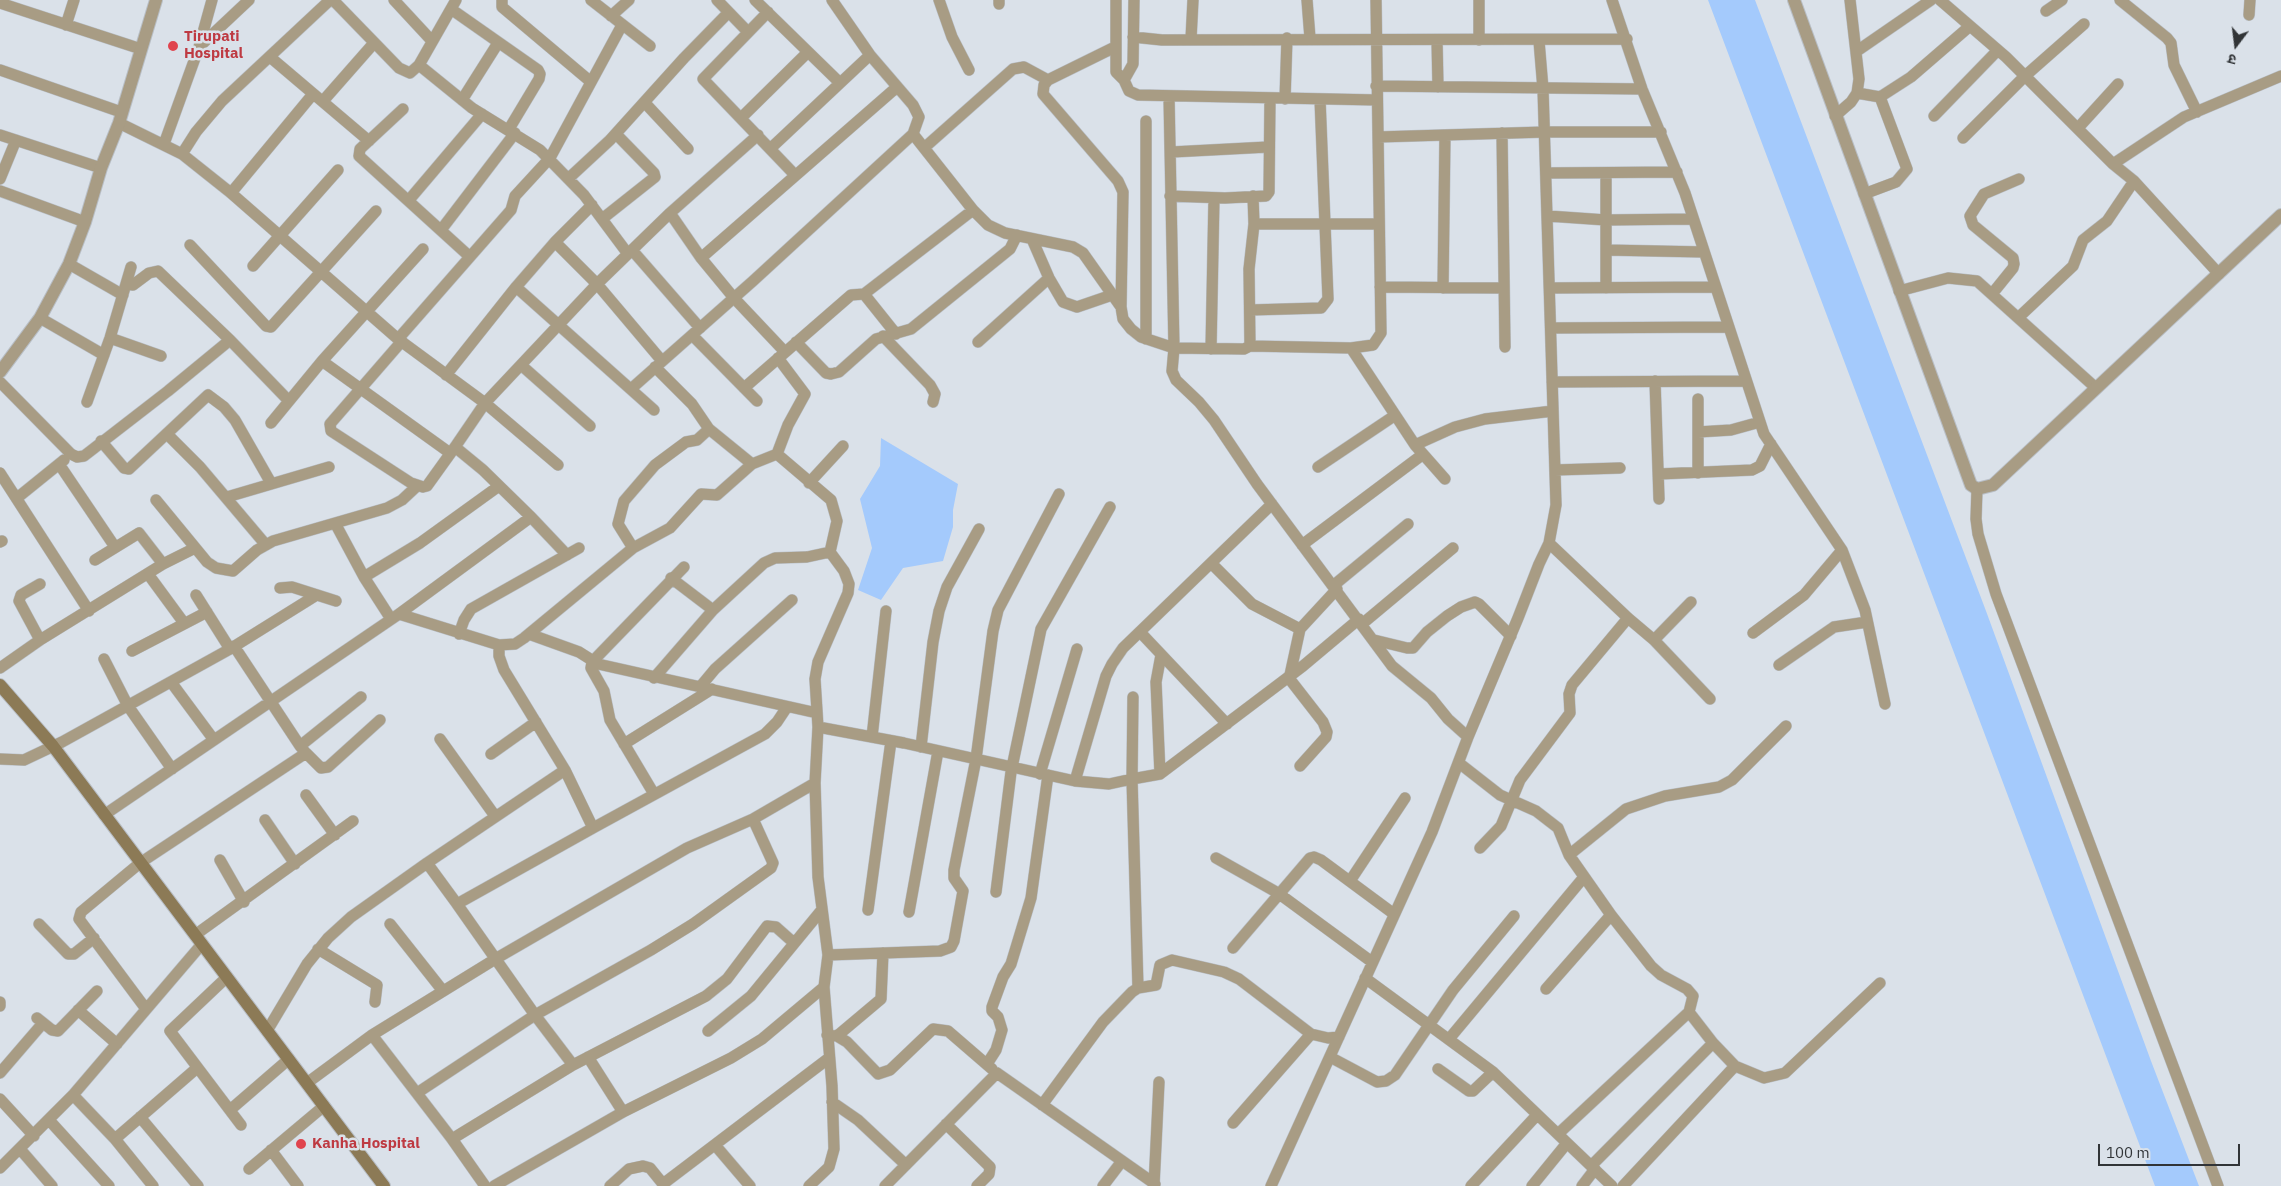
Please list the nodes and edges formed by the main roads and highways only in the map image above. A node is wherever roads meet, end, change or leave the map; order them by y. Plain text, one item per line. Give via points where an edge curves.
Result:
1 (0, 685) edge
2 (384, 1186) edge

1 - 2 main road via 53,746

